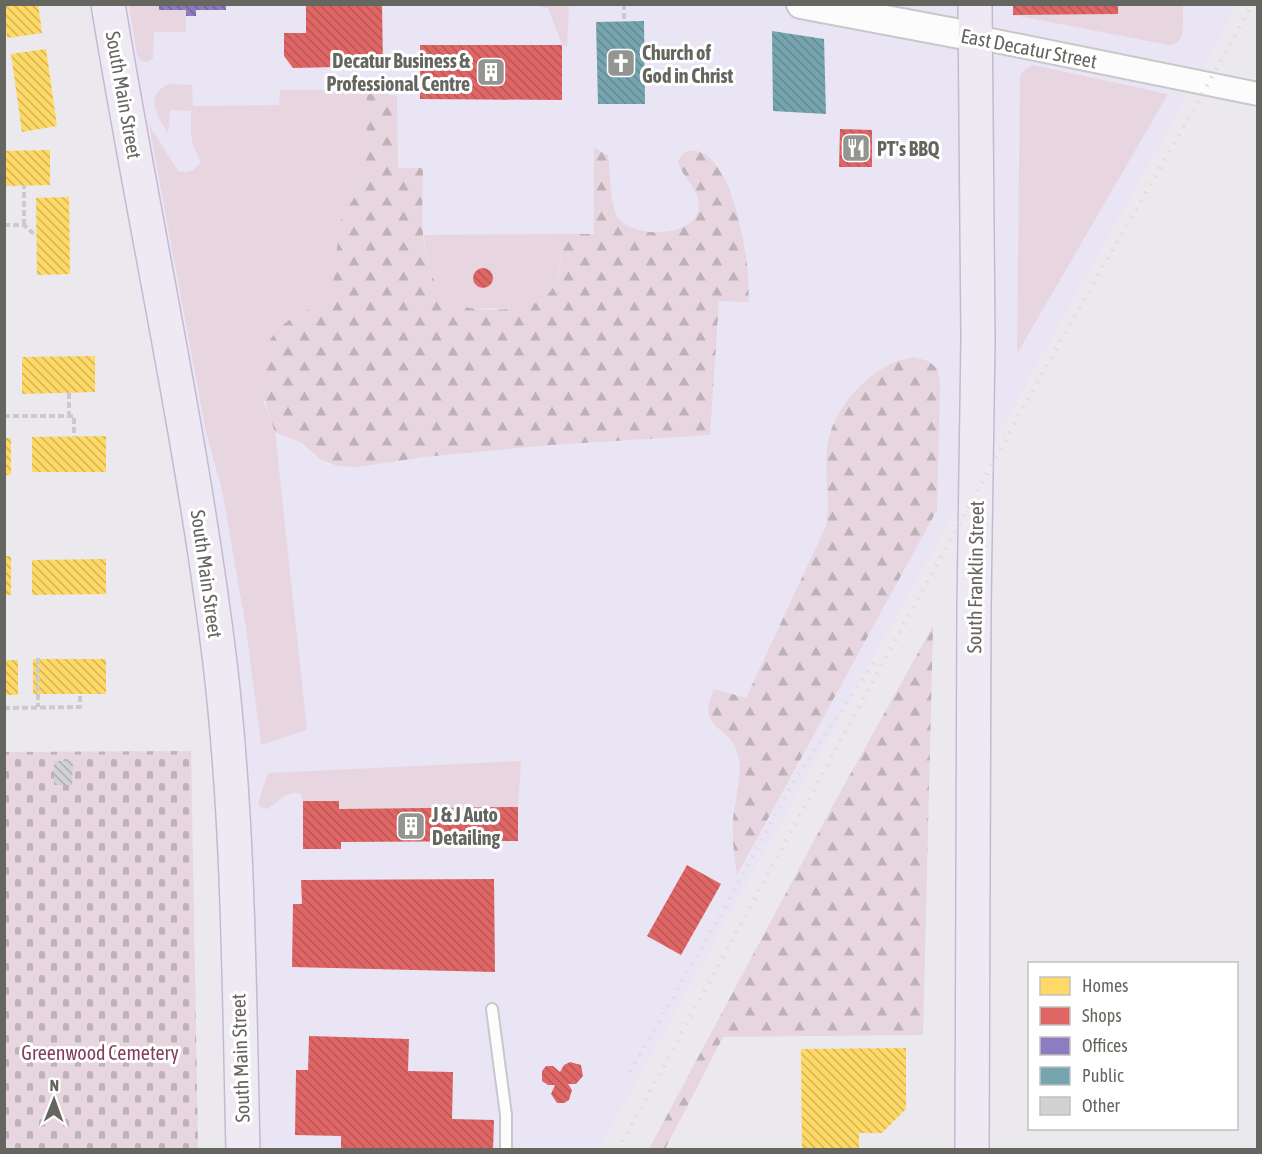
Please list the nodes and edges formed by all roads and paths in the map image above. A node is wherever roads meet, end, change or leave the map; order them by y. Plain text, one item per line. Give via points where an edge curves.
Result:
1 (108, 4) edge
2 (624, 4) edge
3 (801, 4) edge
4 (975, 4) edge
5 (624, 21) dead end
6 (976, 37) junction
7 (1257, 94) edge
8 (24, 185) dead end
9 (4, 225) edge
10 (24, 225) junction
11 (36, 236) dead end
12 (69, 393) dead end
13 (4, 416) edge
14 (69, 416) junction
15 (74, 436) dead end
16 (38, 658) dead end
17 (80, 694) dead end
18 (38, 707) junction
19 (4, 708) edge
20 (492, 1009) dead end
21 (243, 1149) edge
22 (506, 1149) edge
23 (972, 1149) edge

1 - 21 main road, South Main Street via 190,461 220,664 232,789
2 - 5 path
3 - 6 street, East Decatur Street
4 - 6 main road, South Franklin Street
6 - 7 street, East Decatur Street
6 - 23 main road, South Franklin Street via 978,339
8 - 10 path
9 - 10 path
10 - 11 path
12 - 14 path
13 - 14 path
14 - 15 path via 74,416
16 - 18 path
17 - 18 path via 80,707
18 - 19 path
20 - 22 lane via 506,1115

